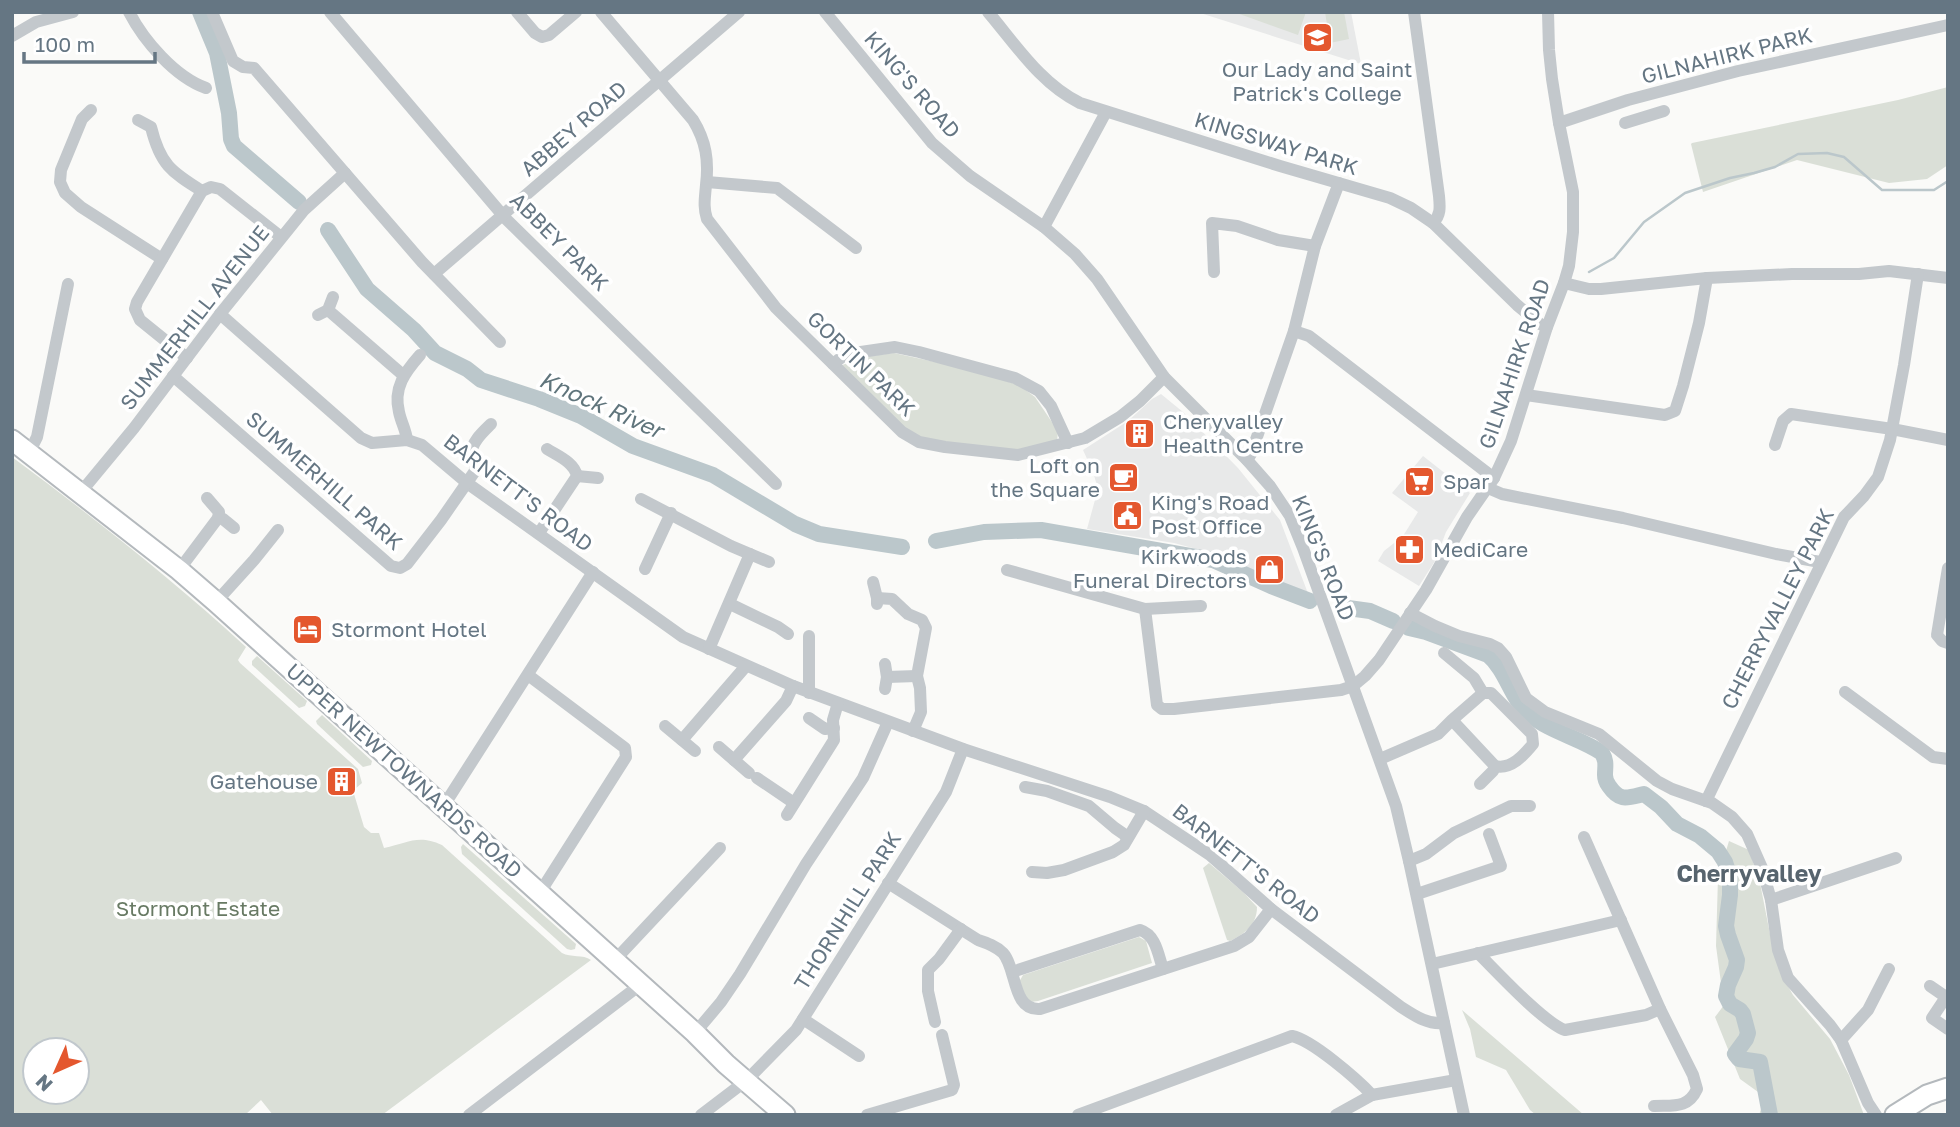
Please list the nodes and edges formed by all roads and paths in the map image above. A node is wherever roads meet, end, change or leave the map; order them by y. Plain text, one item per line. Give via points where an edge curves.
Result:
1 (73, 12) edge
2 (129, 12) edge
3 (212, 12) edge
4 (330, 12) edge
5 (517, 12) edge
6 (576, 12) edge
7 (601, 12) edge
8 (739, 12) edge
9 (825, 12) edge
10 (988, 12) edge
11 (1413, 12) edge
12 (1548, 12) edge
13 (1948, 25) edge
14 (12, 36) edge
15 (660, 81) junction
16 (206, 88) dead end
17 (1638, 97) junction
18 (91, 110) dead end
19 (1664, 111) dead end
20 (1106, 112) junction
21 (1644, 117) junction
22 (138, 120) dead end
23 (1559, 122) junction
24 (1625, 123) dead end
25 (345, 173) junction
26 (707, 182) junction
27 (1339, 183) junction
28 (202, 191) junction
29 (503, 216) junction
30 (1433, 223) junction
31 (1044, 227) junction
32 (281, 237) junction
33 (1315, 246) junction
34 (856, 248) dead end
35 (162, 259) junction
36 (1214, 272) dead end
37 (1918, 274) junction
38 (434, 275) junction
39 (1707, 278) junction
40 (1948, 278) edge
41 (1564, 283) junction
42 (68, 284) dead end
43 (326, 307) dead end
44 (220, 314) junction
45 (1547, 327) junction
46 (1294, 331) junction
47 (500, 342) dead end
48 (420, 355) dead end
49 (187, 358) junction
50 (833, 364) junction
51 (403, 375) junction
52 (173, 376) junction
53 (1164, 377) junction
54 (1526, 395) junction
55 (491, 424) dead end
56 (1892, 429) junction
57 (12, 440) edge
58 (407, 440) junction
59 (1948, 440) edge
60 (1068, 443) junction
61 (1775, 445) dead end
62 (547, 449) dead end
63 (29, 453) junction
64 (1247, 460) junction
65 (577, 476) junction
66 (598, 478) dead end
67 (467, 483) junction
68 (1491, 483) junction
69 (776, 484) dead end
70 (81, 492) junction
71 (207, 498) dead end
72 (641, 499) dead end
73 (671, 513) junction
74 (218, 518) junction
75 (234, 528) dead end
76 (278, 530) dead end
77 (539, 533) junction
78 (750, 554) junction
79 (769, 562) dead end
80 (1820, 562) junction
81 (653, 565) dead end
82 (1948, 568) edge
83 (179, 570) junction
84 (1007, 570) dead end
85 (593, 572) junction
86 (873, 582) dead end
87 (216, 602) junction
88 (730, 604) junction
89 (1201, 606) dead end
90 (1146, 609) junction
91 (1410, 613) junction
92 (783, 626) dead end
93 (809, 636) dead end
94 (1948, 642) edge
95 (709, 649) junction
96 (1444, 653) dead end
97 (746, 666) junction
98 (1372, 669) junction
99 (528, 676) junction
100 (885, 676) dead end
101 (917, 676) junction
102 (1353, 686) junction
103 (793, 687) junction
104 (1845, 692) dead end
105 (809, 693) junction
106 (1483, 693) junction
107 (1359, 701) junction
108 (838, 703) junction
109 (809, 718) dead end
110 (1451, 720) junction
111 (888, 722) junction
112 (666, 726) dead end
113 (834, 728) junction
114 (914, 731) junction
115 (682, 740) junction
116 (719, 747) dead end
117 (963, 749) junction
118 (695, 751) dead end
119 (1380, 759) junction
120 (1948, 759) edge
121 (734, 760) junction
122 (1495, 766) junction
123 (1480, 784) dead end
124 (1025, 787) dead end
125 (1706, 801) junction
126 (1530, 806) dead end
127 (443, 807) junction
128 (1144, 811) junction
129 (1489, 834) dead end
130 (1128, 836) junction
131 (1584, 837) dead end
132 (720, 848) dead end
133 (1896, 859) dead end
134 (1409, 861) junction
135 (1032, 872) dead end
136 (888, 883) junction
137 (539, 894) junction
138 (1416, 894) junction
139 (1771, 900) junction
140 (1271, 909) junction
141 (1621, 920) junction
142 (961, 929) junction
143 (1478, 953) junction
144 (614, 961) junction
145 (1432, 964) junction
146 (1889, 968) dead end
147 (1163, 969) junction
148 (1012, 972) junction
149 (640, 985) junction
150 (1930, 986) dead end
151 (1660, 1009) junction
152 (803, 1019) junction
153 (935, 1021) dead end
154 (1444, 1023) junction
155 (1948, 1029) edge
156 (695, 1033) junction
157 (942, 1035) dead end
158 (1840, 1040) junction
159 (859, 1056) dead end
160 (747, 1080) junction
161 (1456, 1080) junction
162 (1948, 1088) edge
163 (1372, 1095) junction
164 (1654, 1106) dead end
165 (469, 1115) edge
166 (701, 1115) edge
167 (785, 1115) edge
168 (867, 1115) edge
169 (1078, 1115) edge
170 (1336, 1115) edge
171 (1464, 1115) edge
172 (1876, 1115) edge
173 (1895, 1115) edge

1 - 14 street via 36,22
2 - 16 street via 145,40 192,83
3 - 25 street via 233,61 254,68
4 - 29 street, ABBEY PARK
5 - 6 street via 542,37
7 - 15 street, GORTIN PARK
8 - 15 street, ABBEY ROAD
9 - 31 street, KING'S ROAD via 932,143 970,176
10 - 20 street, KINGSWAY PARK via 1049,84 1063,95
11 - 30 street via 1439,197 1439,218
12 - 23 street, GILNAHIRK ROAD
13 - 17 street, GILNAHIRK PARK
15 - 26 street, GORTIN PARK via 701,133 708,155
15 - 29 street, ABBEY ROAD
17 - 21 street
17 - 23 street, GILNAHIRK PARK
18 - 35 street via 82,119 61,170 65,193
19 - 21 street
20 - 27 street, KINGSWAY PARK
20 - 31 street
21 - 24 street
22 - 28 street via 151,127 161,158 176,175
23 - 41 street, GILNAHIRK ROAD via 1574,213
25 - 32 street, SUMMERHILL AVENUE via 304,209
25 - 38 street
26 - 34 street via 777,188
26 - 50 street, GORTIN PARK via 703,207 707,219 776,308
27 - 30 street, KINGSWAY PARK via 1390,198
27 - 33 street
28 - 32 street via 220,189
28 - 35 street
29 - 38 street, ABBEY ROAD
29 - 69 street, ABBEY PARK
30 - 45 street, KINGSWAY PARK
31 - 53 street, KING'S ROAD via 1097,279
32 - 44 street, SUMMERHILL AVENUE
33 - 36 street via 1212,223
33 - 46 street
35 - 49 street via 135,309 140,320
37 - 39 street via 1889,271
37 - 40 street
37 - 56 street, CHERRYVALLEY PARK
38 - 47 street
39 - 41 street via 1601,289
39 - 54 street via 1683,386 1671,414
41 - 45 street, GILNAHIRK ROAD
42 - 63 street via 37,437
43 - 51 street
44 - 49 street, SUMMERHILL AVENUE
44 - 58 street via 361,438 372,443
45 - 54 street, GILNAHIRK ROAD
46 - 64 street
46 - 68 street via 1309,336
48 - 51 street
49 - 52 street, SUMMERHILL AVENUE
50 - 60 street, GORTIN PARK via 884,416 919,442 1018,455
50 - 60 street via 854,353 895,347 1015,378 1039,391
51 - 58 street via 398,411
52 - 67 street, SUMMERHILL PARK via 391,566 407,564
52 - 70 street, SUMMERHILL AVENUE
53 - 60 street, GORTIN PARK via 1120,417
53 - 64 street, KING'S ROAD
54 - 68 street, GILNAHIRK ROAD
55 - 67 street via 473,444 475,471
56 - 59 street
56 - 61 street via 1791,414 1783,421
56 - 80 street, CHERRYVALLEY PARK via 1878,477 1844,517
57 - 63 highway, UPPER NEWTOWNARDS ROAD
58 - 67 street, BARNETT'S ROAD via 422,445
62 - 65 street via 572,465
63 - 70 highway, UPPER NEWTOWNARDS ROAD
64 - 102 street, KING'S ROAD via 1290,516
65 - 66 street
65 - 77 street
67 - 77 street, BARNETT'S ROAD
68 - 80 street via 1502,495
68 - 91 street, GILNAHIRK ROAD
70 - 83 highway, UPPER NEWTOWNARDS ROAD
71 - 74 street via 219,512
72 - 73 street
73 - 78 street
73 - 81 street
74 - 75 street
74 - 83 street
76 - 87 street
77 - 85 street, BARNETT'S ROAD
78 - 79 street
78 - 88 street
80 - 125 street, CHERRYVALLEY PARK
82 - 94 street via 1937,635
83 - 87 highway, UPPER NEWTOWNARDS ROAD
84 - 90 street
85 - 95 street, BARNETT'S ROAD via 683,637
85 - 99 street
86 - 101 street via 877,601 892,599 926,628
87 - 127 highway, UPPER NEWTOWNARDS ROAD
88 - 92 street
88 - 95 street
89 - 90 street
90 - 102 street via 1157,705 1162,709
91 - 98 street, GILNAHIRK ROAD
91 - 125 street via 1498,648 1527,698 1545,712 1599,734 1657,780
93 - 105 street
95 - 97 street, BARNETT'S ROAD
96 - 106 street via 1474,678
97 - 103 street, BARNETT'S ROAD
97 - 115 street
98 - 102 street, GILNAHIRK ROAD
98 - 107 street
99 - 127 street
99 - 137 street via 625,748 626,757
100 - 101 street
101 - 114 street via 921,712
102 - 107 street, KING'S ROAD
103 - 105 street, BARNETT'S ROAD
103 - 121 street
104 - 120 street via 1933,757
105 - 108 street, BARNETT'S ROAD
106 - 110 street
106 - 122 street via 1491,693 1534,739 1509,767
107 - 119 street, KING'S ROAD
108 - 111 street, BARNETT'S ROAD
108 - 113 street
109 - 113 street via 825,729
110 - 119 street via 1438,734
110 - 122 street
111 - 114 street, BARNETT'S ROAD
111 - 156 street via 863,778 722,1002
112 - 115 street
113 - 121 street via 834,740 791,809
114 - 117 street, BARNETT'S ROAD
115 - 118 street
116 - 121 street
117 - 128 street, BARNETT'S ROAD
117 - 136 street, THORNHILL PARK via 946,792
119 - 134 street, KING'S ROAD
122 - 123 street
124 - 130 street via 1089,806
125 - 139 street via 1732,817 1747,834
126 - 134 street via 1511,806
127 - 137 highway, UPPER NEWTOWNARDS ROAD
128 - 130 street
128 - 140 street, BARNETT'S ROAD via 1210,855
129 - 138 street via 1501,866
130 - 135 street via 1113,852 1064,870
131 - 141 street
132 - 144 street
133 - 139 street
134 - 138 street, KING'S ROAD
136 - 142 street
136 - 152 street, THORNHILL PARK
137 - 144 highway, UPPER NEWTOWNARDS ROAD
138 - 145 street, KING'S ROAD
139 - 158 street via 1778,950 1788,978
140 - 147 street via 1249,937 1234,946
140 - 154 street, BARNETT'S ROAD via 1414,1016
141 - 143 street
141 - 151 street
142 - 148 street via 1003,953
142 - 153 street via 928,970
143 - 145 street
143 - 151 street via 1556,1027 1565,1030
144 - 149 highway, UPPER NEWTOWNARDS ROAD
145 - 154 street, KING'S ROAD
146 - 158 street via 1868,1010
147 - 148 street via 1032,1010 1022,1002
147 - 148 street via 1152,937 1140,930
149 - 156 highway, UPPER NEWTOWNARDS ROAD
149 - 165 street
150 - 155 street via 1945,997 1932,1018
151 - 164 street via 1697,1089 1686,1104
152 - 159 street
152 - 160 street, THORNHILL PARK
154 - 161 street, KING'S ROAD
156 - 160 highway, UPPER NEWTOWNARDS ROAD
157 - 168 street via 952,1090
158 - 172 street
160 - 166 street, THORNHILL PARK
160 - 167 highway, UPPER NEWTOWNARDS ROAD
161 - 163 street
161 - 171 street, KING'S ROAD
162 - 173 highway
163 - 169 street via 1312,1045 1292,1036
163 - 170 street

